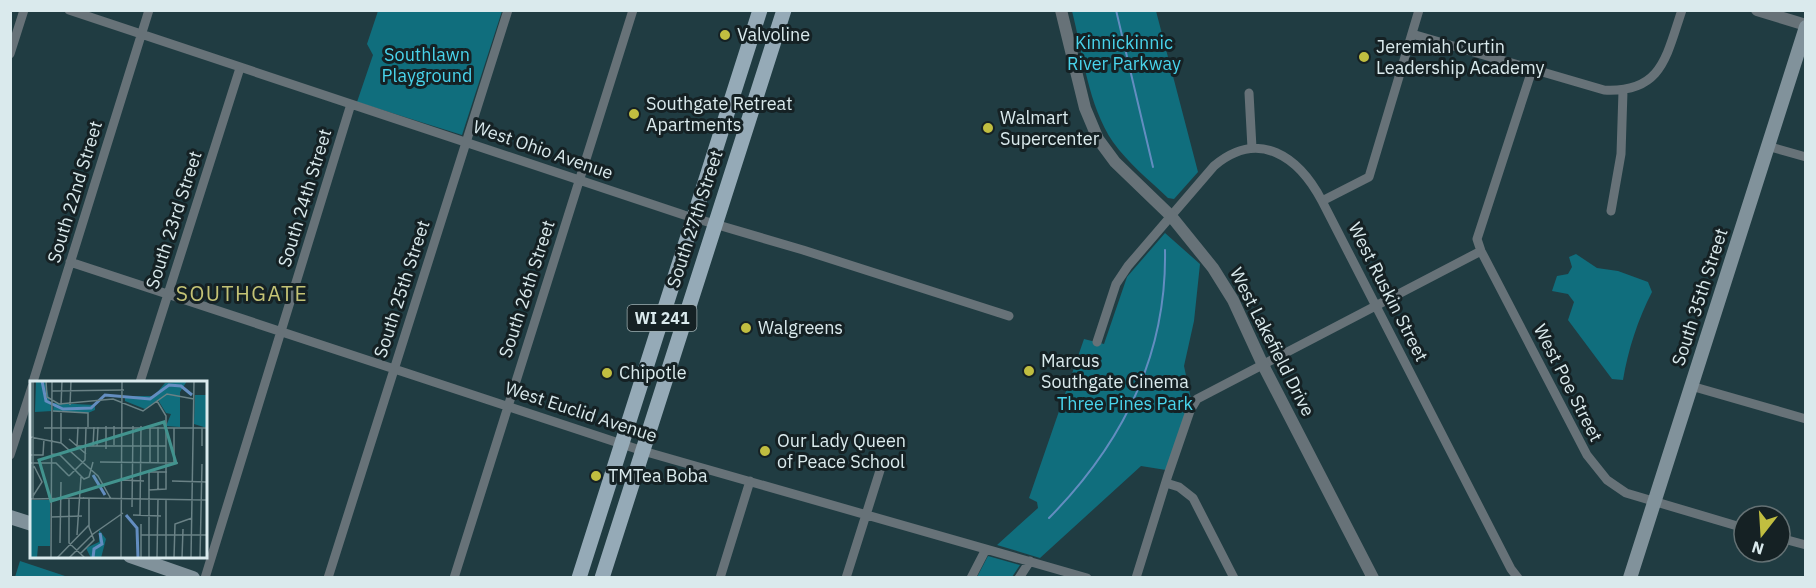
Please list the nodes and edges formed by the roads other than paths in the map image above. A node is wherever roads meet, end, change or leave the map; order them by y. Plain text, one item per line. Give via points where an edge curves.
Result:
1 (24, 10) edge
2 (69, 10) edge
3 (148, 10) edge
4 (508, 10) edge
5 (633, 10) edge
6 (759, 10) edge
7 (783, 10) edge
8 (1061, 10) edge
9 (1419, 10) edge
10 (1682, 10) edge
11 (1758, 10) edge
12 (1806, 26) edge
13 (142, 34) junction
14 (1412, 34) junction
15 (746, 52) junction
16 (10, 54) edge
17 (240, 68) junction
18 (1532, 70) junction
19 (763, 72) junction
20 (1623, 91) junction
21 (1249, 93) dead end
22 (351, 104) junction
23 (466, 142) junction
24 (1767, 146) junction
25 (1252, 148) junction
26 (713, 158) junction
27 (1806, 158) edge
28 (579, 180) junction
29 (1322, 201) junction
30 (1611, 211) dead end
31 (1171, 216) junction
32 (694, 218) junction
33 (714, 223) junction
34 (1481, 251) junction
35 (70, 262) junction
36 (168, 294) junction
37 (690, 299) junction
38 (1376, 305) junction
39 (1009, 316) dead end
40 (281, 330) junction
41 (1097, 342) dead end
42 (1262, 363) junction
43 (394, 369) junction
44 (33, 381) edge
45 (140, 381) edge
46 (1691, 386) junction
47 (30, 393) edge
48 (508, 406) junction
49 (1806, 419) edge
50 (622, 444) junction
51 (643, 451) junction
52 (10, 455) edge
53 (883, 461) dead end
54 (750, 482) junction
55 (1166, 483) junction
56 (1654, 502) junction
57 (866, 514) junction
58 (10, 517) edge
59 (30, 523) edge
60 (1732, 525) edge
61 (986, 549) junction
62 (586, 554) junction
63 (136, 558) edge
64 (1030, 561) junction
65 (607, 562) junction
66 (194, 578) edge
67 (205, 578) edge
68 (328, 578) edge
69 (454, 578) edge
70 (579, 578) edge
71 (602, 578) edge
72 (720, 578) edge
73 (846, 578) edge
74 (971, 578) edge
75 (1020, 578) edge
76 (1087, 578) edge
77 (1137, 578) edge
78 (1234, 578) edge
79 (1373, 578) edge
80 (1518, 578) edge
81 (1630, 578) edge

1 - 16 street
2 - 13 street, West Ohio Avenue
3 - 13 street, South 22nd Street
4 - 23 street, South 25th Street
5 - 28 street, South 26th Street
6 - 15 main road, South 27th Street / WI 241
7 - 19 main road, South 27th Street / WI 241
8 - 31 street, West Lakefield Drive via 1085,108 1098,139 1115,162
9 - 14 street
10 - 20 street via 1665,60 1654,76 1641,86
11 - 12 street
12 - 24 main road, South 35th Street
13 - 17 street, West Ohio Avenue
13 - 35 street, South 22nd Street
14 - 18 street
14 - 29 street via 1370,177
15 - 19 main road
15 - 26 main road, South 27th Street / WI 241
17 - 22 street, West Ohio Avenue
17 - 36 street, South 23rd Street
18 - 20 street via 1604,90
18 - 34 street via 1478,239
19 - 33 main road, South 27th Street / WI 241
20 - 30 street via 1621,154
21 - 25 street
22 - 23 street, West Ohio Avenue
22 - 40 street, South 24th Street
23 - 28 street, West Ohio Avenue
23 - 43 street, South 25th Street
24 - 27 street
24 - 46 main road, South 35th Street
25 - 29 street, West Ruskin Street via 1274,151 1292,160 1312,182
25 - 31 street via 1226,156 1205,174
26 - 32 main road, South 27th Street / WI 241
26 - 33 main road via 717,172 708,210
28 - 32 street, West Ohio Avenue
28 - 48 street, South 26th Street
29 - 38 street, West Ruskin Street
31 - 41 street via 1116,284
31 - 42 street, West Lakefield Drive via 1233,300
32 - 33 street, West Ohio Avenue
32 - 37 main road via 700,232 688,278
32 - 50 main road, South 27th Street / WI 241
33 - 37 main road, South 27th Street / WI 241
33 - 39 street, West Ohio Avenue
34 - 38 street
34 - 56 street, West Poe Street via 1587,455 1607,480
35 - 36 street, West Euclid Avenue
35 - 44 street, South 22nd Street
36 - 40 street, West Euclid Avenue
36 - 45 street, South 23rd Street
37 - 51 main road, South 27th Street / WI 241
38 - 42 street
38 - 80 street, West Ruskin Street
40 - 43 street, West Euclid Avenue
40 - 67 street, South 24th Street
42 - 55 street via 1197,399
42 - 79 street, West Lakefield Drive
43 - 48 street, West Euclid Avenue
43 - 68 street, South 25th Street
46 - 49 street
46 - 56 main road, South 35th Street
47 - 52 street
48 - 50 street, West Euclid Avenue
48 - 69 street, South 26th Street
50 - 51 street, West Euclid Avenue
50 - 62 main road, South 27th Street / WI 241
51 - 54 street, West Euclid Avenue
51 - 65 main road, South 27th Street / WI 241
53 - 57 street
54 - 57 street, West Euclid Avenue
54 - 72 street
55 - 77 street
55 - 78 street via 1193,498
56 - 60 street
56 - 81 main road, South 35th Street
57 - 61 street, West Euclid Avenue
57 - 73 street
58 - 59 main road
61 - 64 street, West Euclid Avenue
61 - 74 street
62 - 65 main road
62 - 70 main road, South 27th Street / WI 241
63 - 66 main road
64 - 75 street
64 - 76 street, West Euclid Avenue
65 - 71 main road, South 27th Street / WI 241

